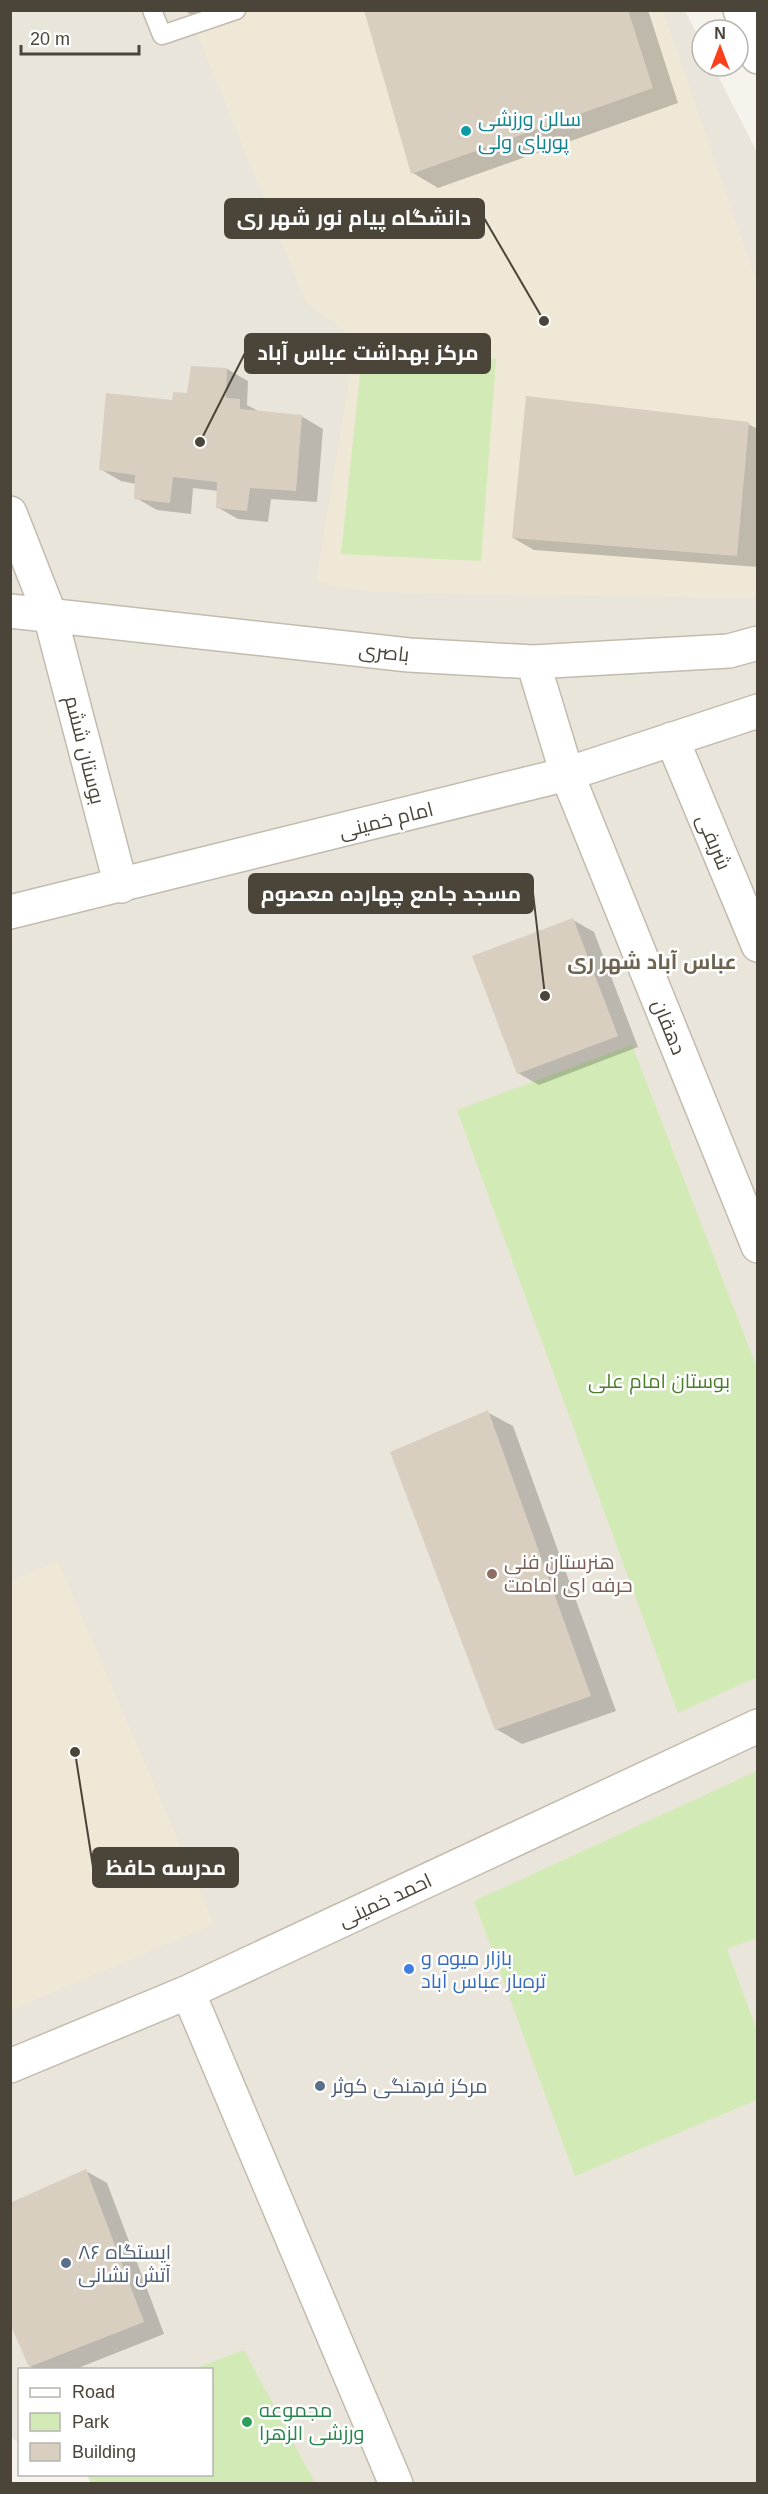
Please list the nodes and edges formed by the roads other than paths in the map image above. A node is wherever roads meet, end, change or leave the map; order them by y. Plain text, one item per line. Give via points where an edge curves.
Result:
1 (152, 10) edge
2 (236, 10) edge
3 (740, 10) edge
4 (758, 57) edge
5 (10, 513) edge
6 (10, 611) edge
7 (50, 615) junction
8 (758, 643) edge
9 (533, 663) junction
10 (758, 711) edge
11 (672, 739) junction
12 (567, 774) junction
13 (121, 886) junction
14 (10, 912) edge
15 (758, 945) edge
16 (758, 1246) edge
17 (758, 1726) edge
18 (188, 1992) junction
19 (10, 2067) edge
20 (396, 2484) edge

1 - 2 lane via 162,35
3 - 4 street
5 - 7 street, بوستان ششم
6 - 7 street, باصری
7 - 9 street, باصری via 409,655
7 - 13 street, بوستان ششم
8 - 9 street, باصری via 729,651
9 - 12 street, دهقان
10 - 11 street, امام خمینی
11 - 12 street, امام خمینی
11 - 15 street, شریفی
12 - 13 street, امام خمینی
12 - 16 street, دهقان
13 - 14 street, امام خمینی
17 - 18 street, احمد خمینی
18 - 19 street, احمد خمینی
18 - 20 street

